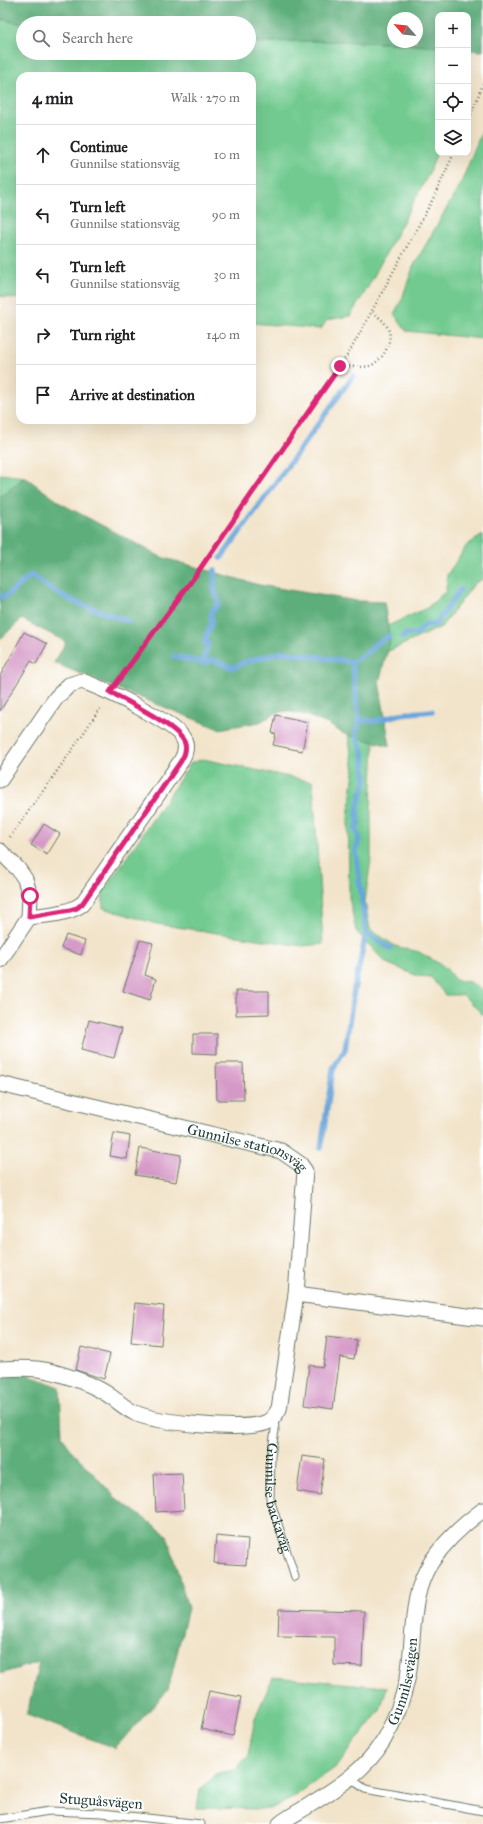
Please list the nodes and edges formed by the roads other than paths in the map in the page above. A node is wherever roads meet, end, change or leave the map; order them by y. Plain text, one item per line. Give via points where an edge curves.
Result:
1 (0, 780) edge
2 (0, 851) edge
3 (29, 917) junction
4 (0, 960) edge
5 (0, 1084) edge
6 (296, 1294) junction
7 (483, 1318) edge
8 (0, 1369) edge
9 (274, 1418) junction
10 (483, 1510) edge
11 (294, 1577) dead end
12 (350, 1778) junction
13 (483, 1811) edge
14 (0, 1819) edge
15 (201, 1824) edge
16 (280, 1824) edge

1 - 3 street via 56,698 70,684 82,680 110,692 163,722 182,737 186,745 181,761 82,904 70,910
2 - 3 street via 11,860 25,879 30,896
3 - 4 street
5 - 6 street, Gunnilse stationsväg via 281,1151 291,1157 305,1171
6 - 7 street
6 - 9 street, Gunnilse backaväg via 279,1409
8 - 9 street, Gunnilse backaväg via 32,1368 61,1374 152,1419 230,1427 265,1424
9 - 11 lane, Gunnilse backaväg via 270,1499
10 - 12 street, Gunnilsevägen via 462,1526 431,1561 419,1587 408,1676 397,1714 383,1742
12 - 13 lane via 365,1789
12 - 16 street, Gunnilsevägen
14 - 15 lane, Stuguåsvägen via 49,1810

